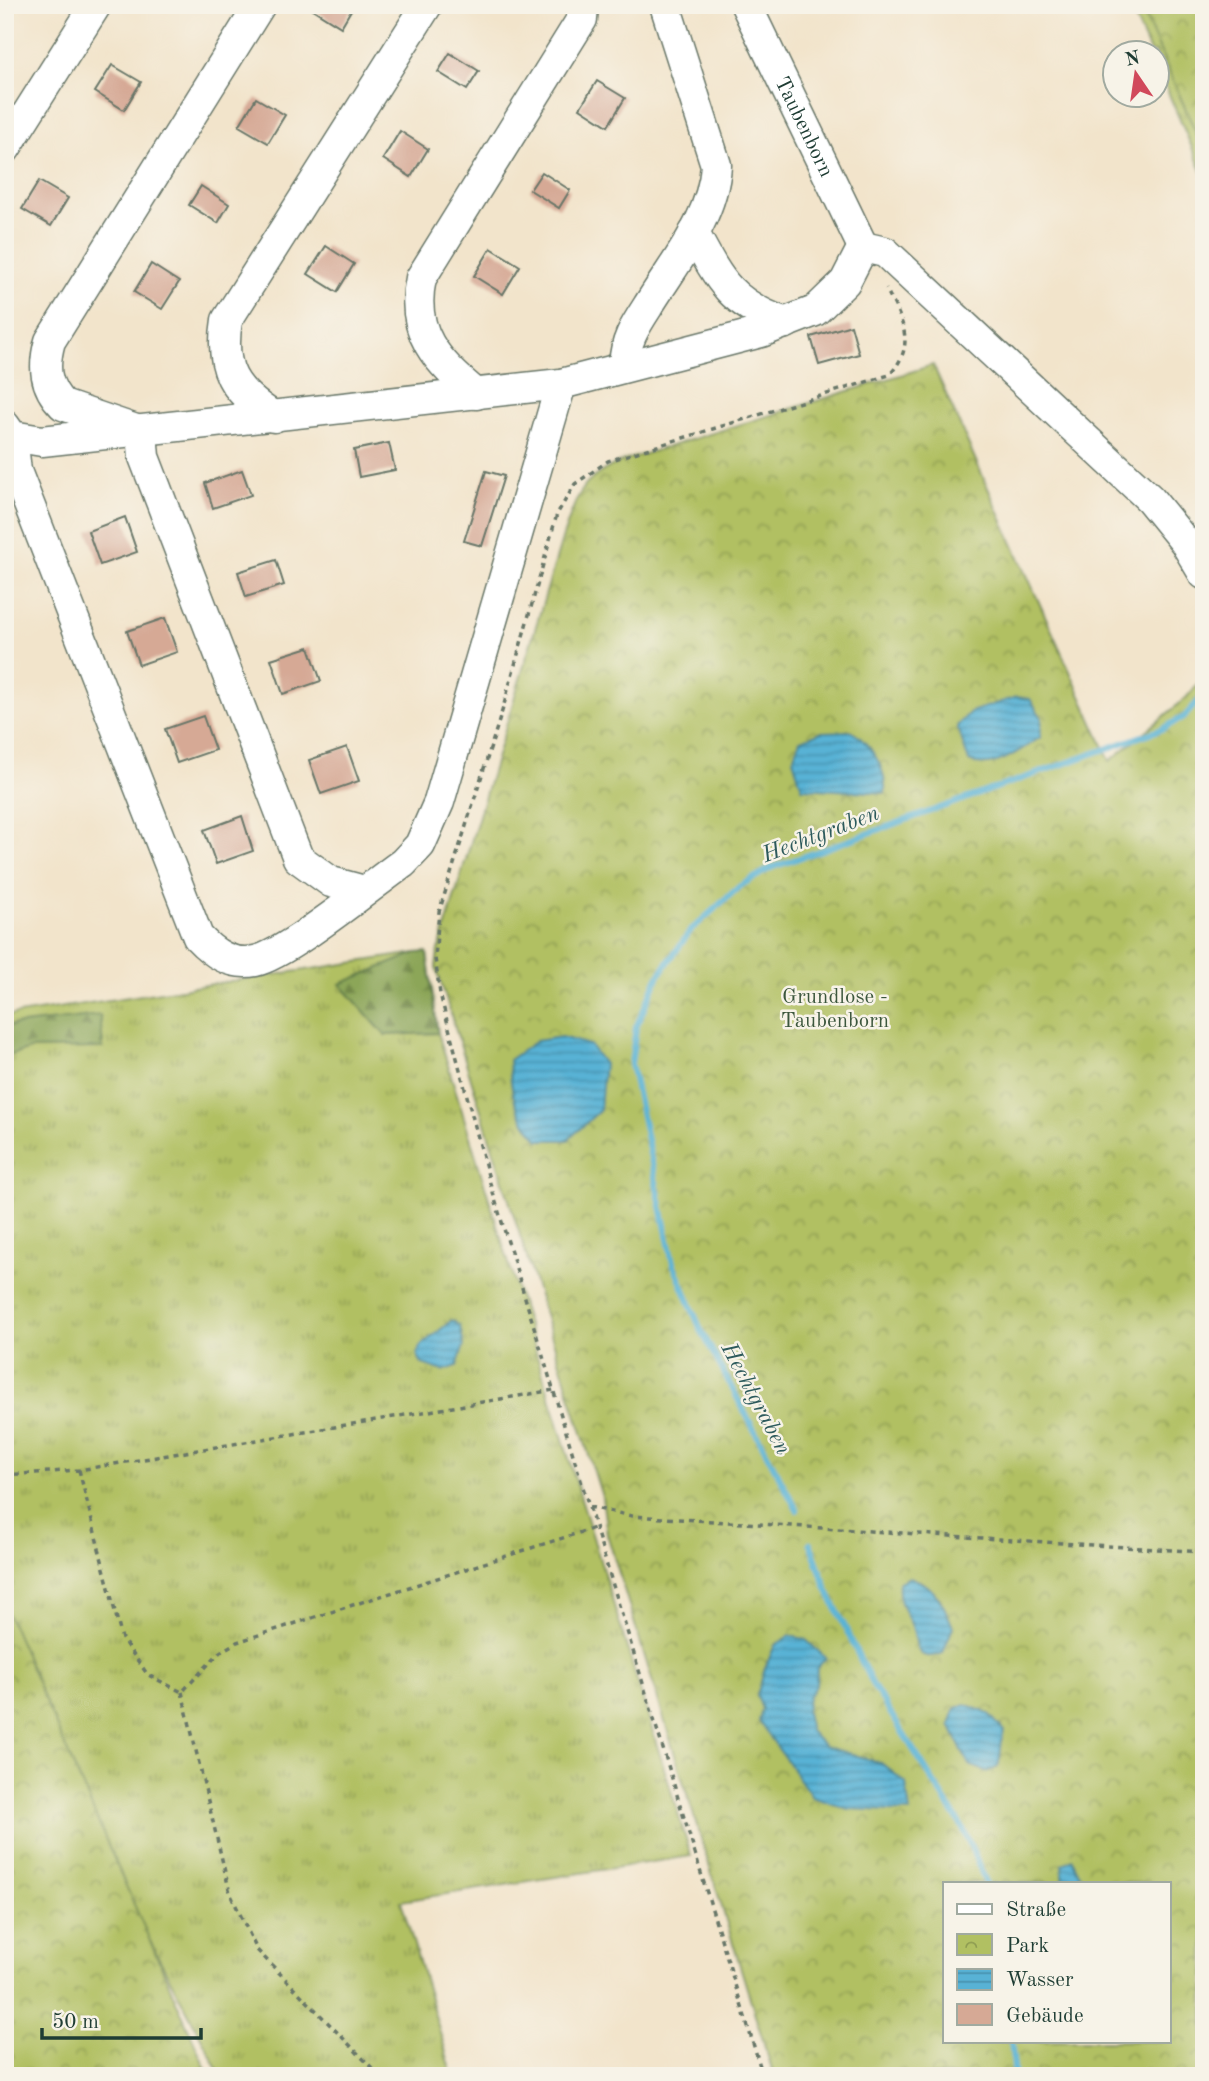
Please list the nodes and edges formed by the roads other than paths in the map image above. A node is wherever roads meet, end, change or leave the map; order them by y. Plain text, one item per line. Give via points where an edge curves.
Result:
1 (96, 5) edge
2 (260, 5) edge
3 (427, 5) edge
4 (583, 5) edge
5 (665, 5) edge
6 (747, 5) edge
7 (5, 149) edge
8 (694, 233) junction
9 (863, 247) junction
10 (786, 323) junction
11 (624, 366) junction
12 (561, 384) junction
13 (476, 394) junction
14 (274, 417) junction
15 (8, 431) edge
16 (142, 432) junction
17 (1204, 574) edge
18 (364, 891) junction

1 - 7 lane
2 - 16 lane via 50,341 46,355 48,385 62,405
3 - 14 lane via 227,320 222,348 227,366 241,390
4 - 13 lane via 582,19 421,278 416,301 433,354
5 - 8 lane via 716,165 715,186
6 - 9 lane, Taubenborn
8 - 10 lane via 724,286 747,306
8 - 11 lane via 628,338
9 - 10 lane via 845,282 830,299 816,311
9 - 17 lane via 885,252 1150,499
10 - 11 lane
11 - 12 lane
12 - 13 lane
12 - 18 lane via 431,822 420,845 403,863
13 - 14 lane
14 - 16 lane
15 - 16 lane via 42,441
15 - 18 lane via 16,471 198,937 211,952 229,960 254,961 279,951
16 - 18 lane via 144,457 298,858 331,882

